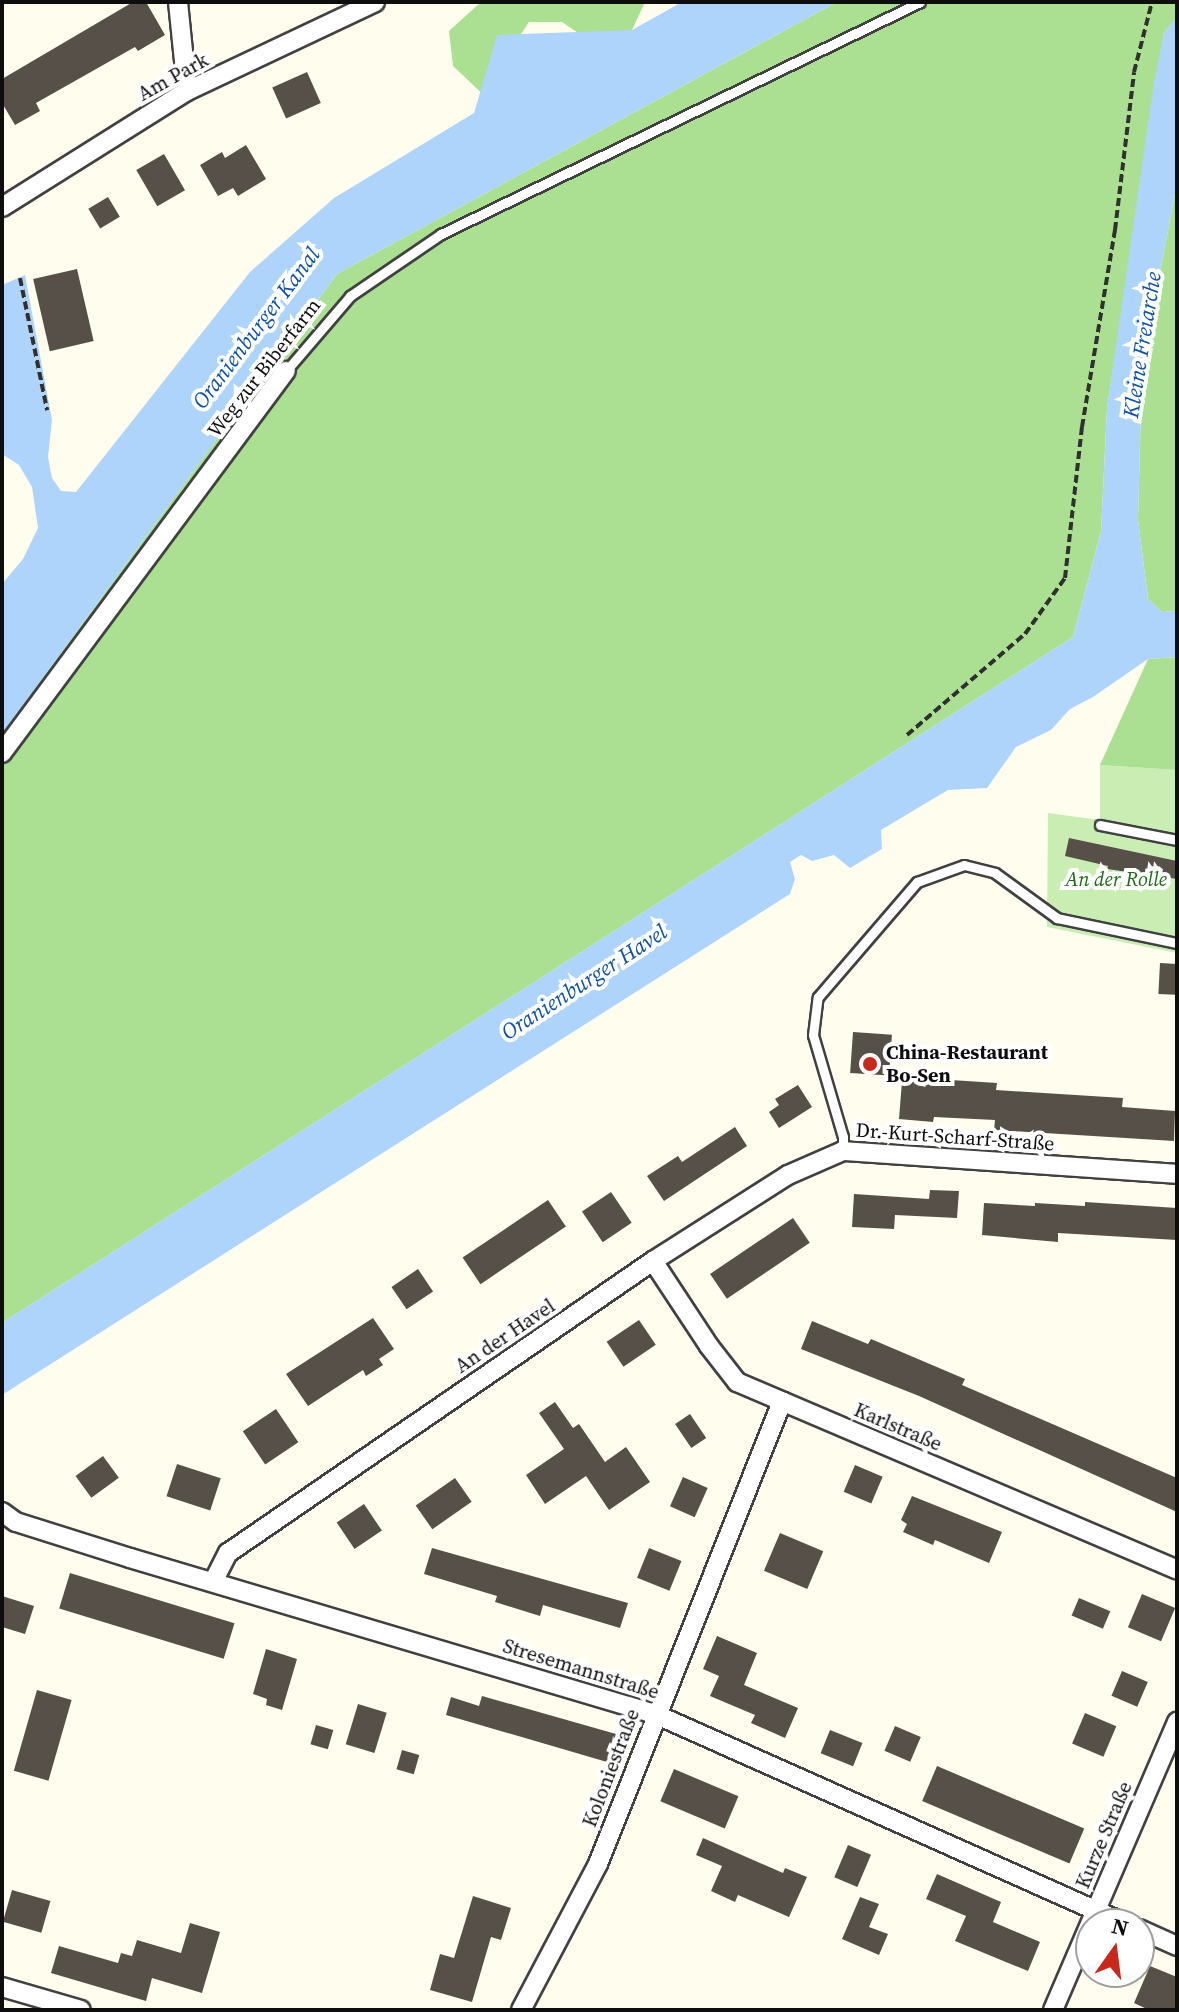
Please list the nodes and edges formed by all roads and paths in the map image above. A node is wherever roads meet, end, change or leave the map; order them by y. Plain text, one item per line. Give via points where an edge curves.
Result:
1 (178, 2) edge
2 (375, 2) edge
3 (920, 2) edge
4 (1152, 2) edge
5 (187, 91) junction
6 (2, 207) edge
7 (20, 278) dead end
8 (286, 371) joint
9 (47, 410) dead end
10 (907, 735) dead end
11 (2, 753) edge
12 (1100, 825) dead end
13 (1177, 840) edge
14 (1177, 943) edge
15 (843, 1151) junction
16 (1177, 1174) edge
17 (653, 1261) junction
18 (782, 1401) junction
19 (2, 1512) edge
20 (1177, 1570) edge
21 (213, 1582) junction
22 (655, 1714) junction
23 (1177, 1722) edge
24 (1088, 1908) edge
25 (1096, 1908) edge
26 (1155, 1936) edge
27 (1177, 1946) edge
28 (1075, 1958) edge
29 (2, 1987) edge
30 (81, 2010) edge
31 (521, 2010) edge
32 (1053, 2010) edge

1 - 5 street
2 - 5 street, Am Park
3 - 8 lane, Weg zur Biberfarm via 441,234 350,296
4 - 10 path via 1134,72 1065,578 1025,634
5 - 6 street, Am Park
7 - 9 path
8 - 11 street, Weg zur Biberfarm
12 - 13 lane
14 - 15 lane, Dr.-Kurt-Scharf-Straße via 1057,918 995,873 964,865 917,882 818,997 813,1035
15 - 16 street, Dr.-Kurt-Scharf-Straße
15 - 17 street, An der Havel via 788,1175
17 - 18 street, Karlstraße via 737,1382
17 - 21 street, An der Havel via 228,1553
18 - 20 street, Karlstraße
18 - 22 street, Koloniestraße
19 - 21 street, Stresemannstraße via 16,1522
21 - 22 street, Stresemannstraße
22 - 24 street, Stresemannstraße
22 - 31 street, Koloniestraße via 598,1864
23 - 25 street, Kurze Straße
26 - 27 street
28 - 32 street, Kurze Straße
29 - 30 street

